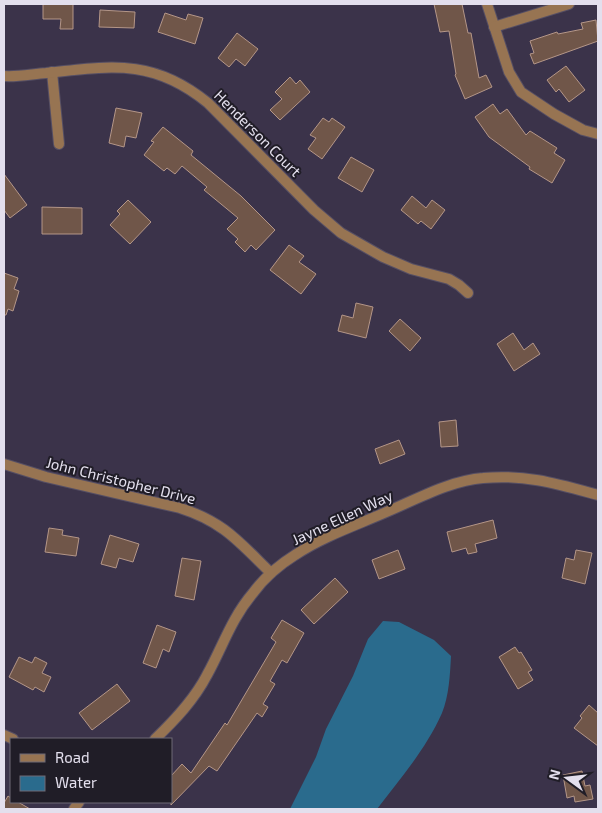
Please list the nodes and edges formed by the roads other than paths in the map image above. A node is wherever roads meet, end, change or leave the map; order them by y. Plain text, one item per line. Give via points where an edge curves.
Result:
1 (487, 4) edge
2 (569, 4) edge
3 (494, 27) junction
4 (52, 72) junction
5 (4, 76) edge
6 (598, 134) edge
7 (59, 144) dead end
8 (468, 293) dead end
9 (4, 464) edge
10 (598, 495) edge
11 (271, 573) junction
12 (156, 738) edge

1 - 3 street
2 - 3 street
3 - 6 street via 509,72 521,92 583,130
4 - 5 street, Henderson Court
4 - 7 street
4 - 8 street, Henderson Court via 124,67 152,71 178,82 208,103 341,233 383,258 449,279
9 - 11 street, John Christopher Drive via 197,513 232,534
10 - 11 street, Jayne Ellen Way via 519,476 481,478 444,487 317,542
11 - 12 street, Jayne Ellen Way via 238,612 207,676 183,711

